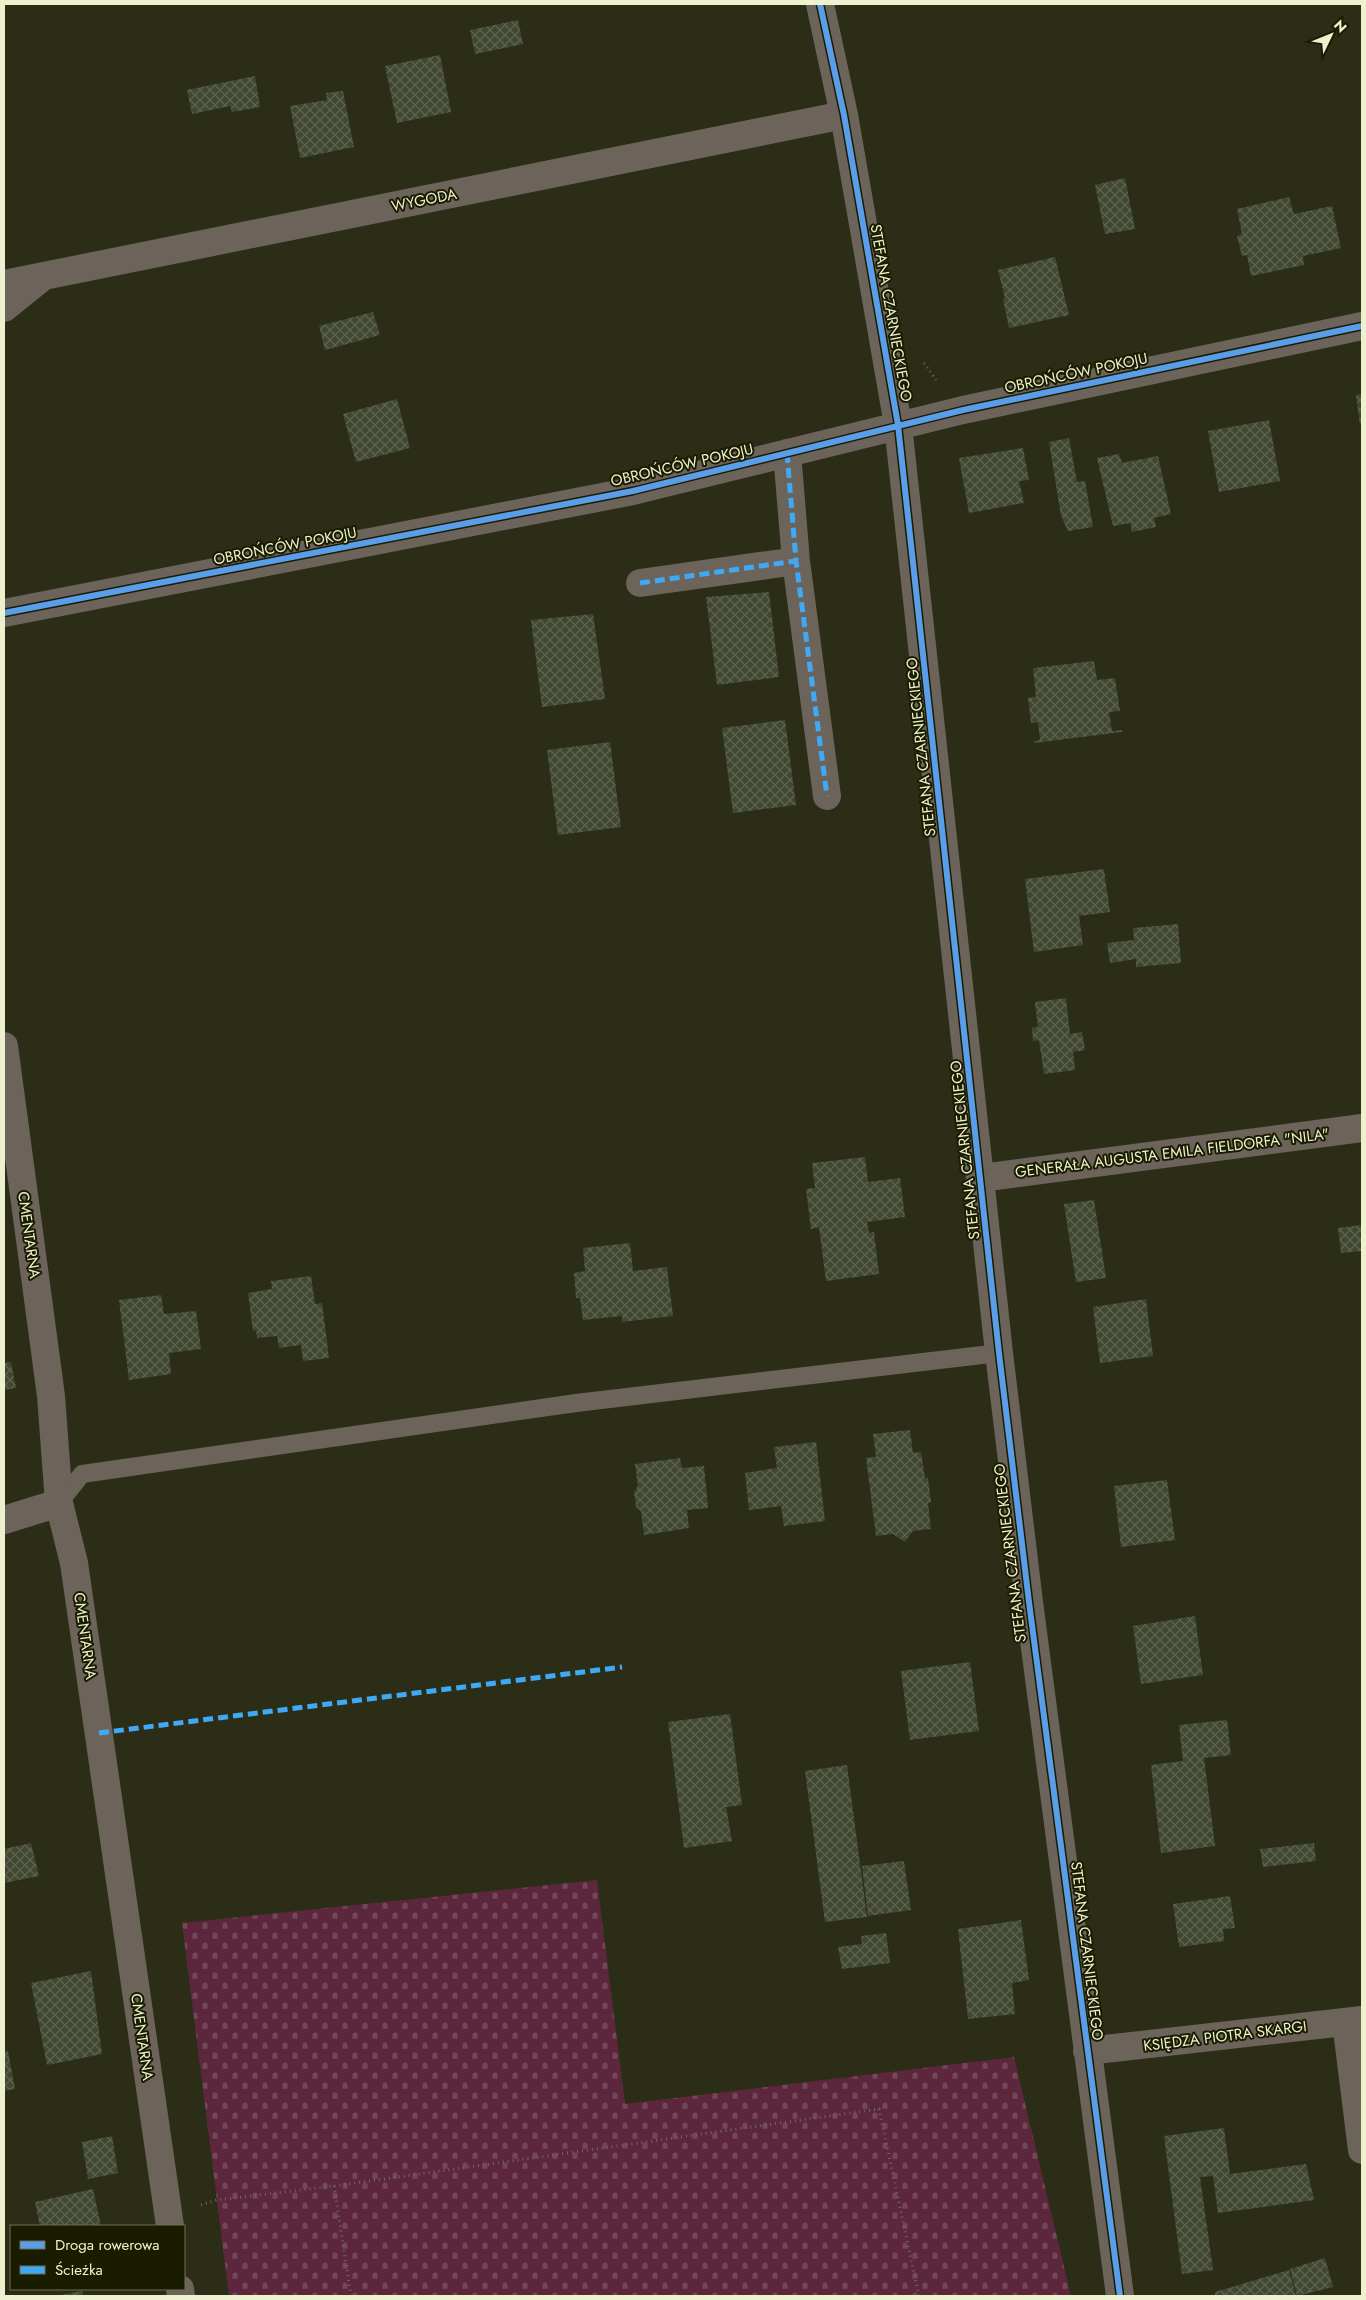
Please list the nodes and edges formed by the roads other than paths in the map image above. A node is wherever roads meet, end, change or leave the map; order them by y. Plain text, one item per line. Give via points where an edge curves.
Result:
1 (820, 4) edge
2 (844, 115) junction
3 (42, 277) junction
4 (4, 284) edge
5 (4, 308) edge
6 (1362, 326) edge
7 (898, 425) junction
8 (787, 453) junction
9 (796, 561) junction
10 (640, 583) dead end
11 (4, 613) edge
12 (827, 796) dead end
13 (4, 1046) edge
14 (1362, 1128) edge
15 (981, 1178) junction
16 (999, 1354) junction
17 (59, 1503) junction
18 (4, 1520) edge
19 (1354, 2021) edge
20 (1087, 2052) junction
21 (1362, 2150) edge
22 (170, 2225) edge
23 (1120, 2296) edge

1 - 2 street, STEFANA CZARNIECKIEGO
2 - 3 street, WYGODA
2 - 7 street, STEFANA CZARNIECKIEGO
3 - 4 street, WYGODA
3 - 5 street
6 - 7 street, OBROŃCÓW POKOJU
7 - 8 street, OBROŃCÓW POKOJU
7 - 15 street, STEFANA CZARNIECKIEGO
8 - 9 street
8 - 11 street, OBROŃCÓW POKOJU via 633,491
9 - 10 street
9 - 12 street
13 - 17 street, CMENTARNA via 51,1396
14 - 15 street, GENERAŁA AUGUSTA EMILA FIELDORFA "NILA"
15 - 16 street, STEFANA CZARNIECKIEGO
16 - 17 lane via 576,1403 91,1472 82,1474
16 - 20 street, STEFANA CZARNIECKIEGO
17 - 18 street
17 - 22 street, CMENTARNA via 77,1582
19 - 20 street, KSIĘDZA PIOTRA SKARGI
19 - 21 street
20 - 23 street, STEFANA CZARNIECKIEGO

